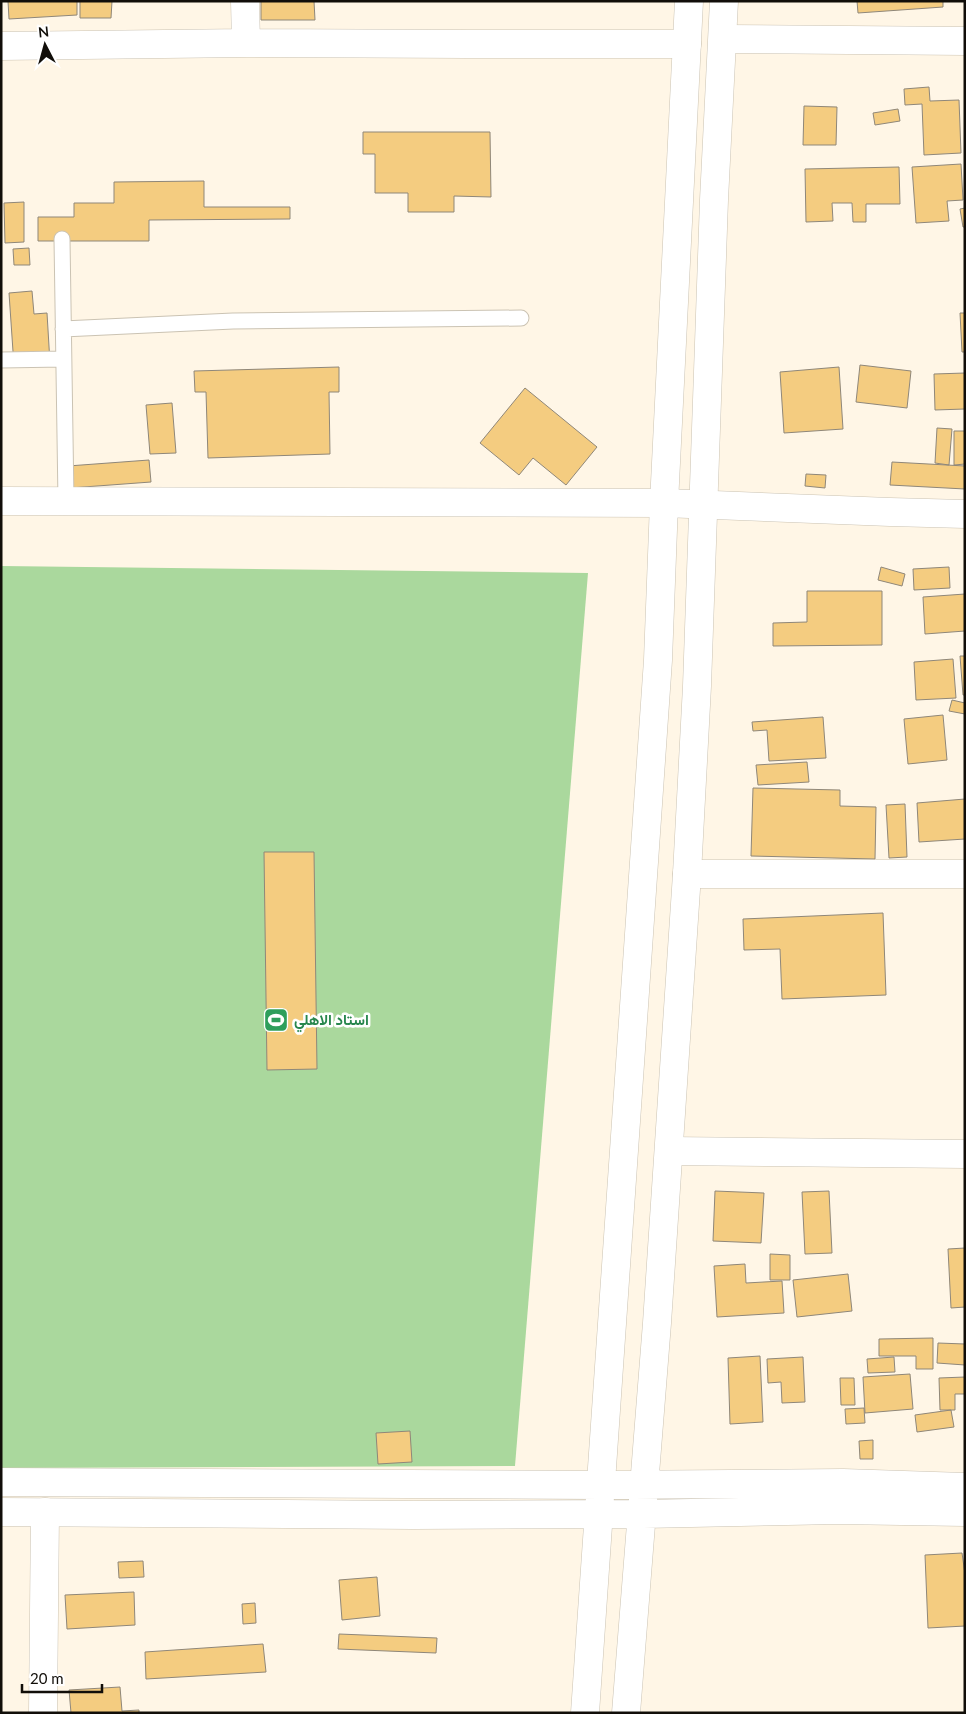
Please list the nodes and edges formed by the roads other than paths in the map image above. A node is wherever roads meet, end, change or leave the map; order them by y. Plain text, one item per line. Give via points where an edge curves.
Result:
1 (245, 1) edge
2 (688, 1) edge
3 (724, 1) edge
4 (723, 39) junction
5 (965, 41) edge
6 (246, 43) junction
7 (687, 44) junction
8 (1, 46) edge
9 (62, 239) dead end
10 (521, 318) dead end
11 (63, 330) junction
12 (63, 359) junction
13 (1, 360) edge
14 (66, 501) junction
15 (1, 502) edge
16 (664, 503) junction
17 (704, 504) junction
18 (965, 514) edge
19 (687, 874) junction
20 (965, 874) edge
21 (669, 1151) junction
22 (965, 1154) edge
23 (1, 1482) edge
24 (601, 1485) junction
25 (644, 1485) junction
26 (965, 1487) edge
27 (1, 1512) edge
28 (45, 1512) junction
29 (965, 1512) edge
30 (599, 1514) junction
31 (643, 1514) junction
32 (43, 1713) edge
33 (585, 1713) edge
34 (626, 1713) edge

1 - 6 street
2 - 7 street
3 - 4 street
4 - 5 street
4 - 17 street
6 - 7 street
6 - 8 street
7 - 16 street
9 - 11 lane
10 - 11 lane via 233,320
11 - 12 lane
12 - 13 lane
12 - 14 lane
14 - 15 street
14 - 16 street
16 - 17 street
16 - 24 street via 658,660
17 - 18 street
17 - 19 street
19 - 20 street
19 - 21 street
21 - 22 street
21 - 25 street
23 - 24 street
24 - 25 street
24 - 30 street
25 - 26 street via 843,1483
25 - 31 street
27 - 28 street
28 - 30 street
28 - 32 street
29 - 31 street via 838,1510
30 - 31 street
30 - 33 street
31 - 34 street

